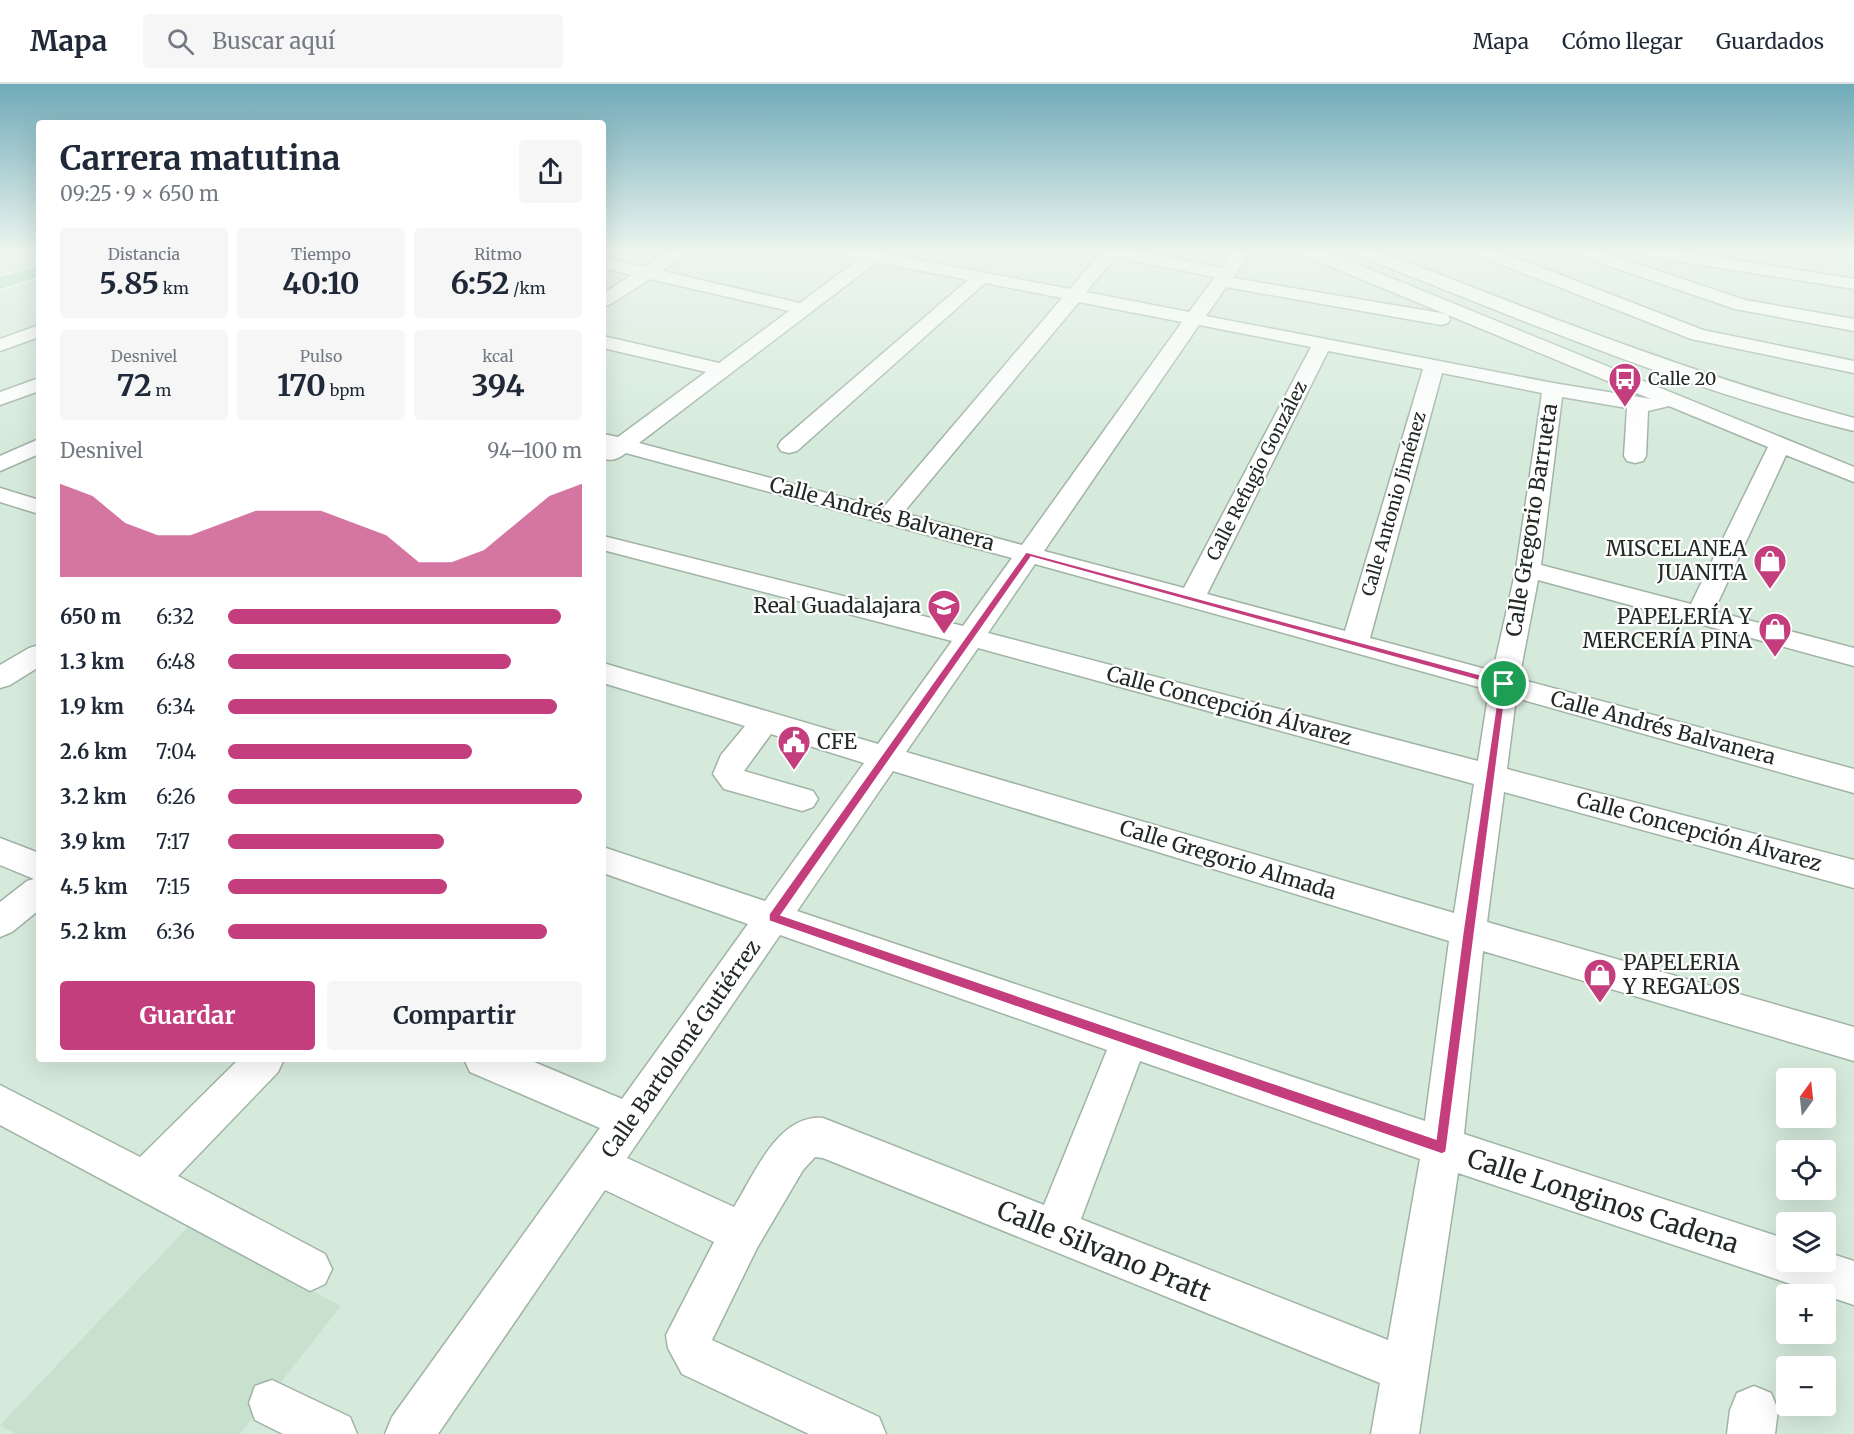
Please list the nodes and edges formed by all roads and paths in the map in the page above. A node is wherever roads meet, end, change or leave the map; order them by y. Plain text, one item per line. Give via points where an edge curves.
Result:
1 (796, 314) edge
2 (939, 314) edge
3 (1059, 314) edge
4 (1169, 314) edge
5 (1198, 314) edge
6 (1428, 314) edge
7 (1458, 314) edge
8 (1524, 314) edge
9 (1644, 314) edge
10 (1728, 314) edge
11 (1792, 314) edge
12 (1195, 319) junction
13 (1854, 326) edge
14 (1494, 329) junction
15 (36, 332) edge
16 (1698, 335) junction
17 (606, 343) edge
18 (1322, 344) junction
19 (0, 345) edge
20 (1645, 361) junction
21 (1434, 366) junction
22 (1854, 367) edge
23 (722, 370) junction
24 (36, 385) edge
25 (1553, 389) junction
26 (0, 399) edge
27 (1670, 400) junction
28 (1638, 404) junction
29 (1854, 425) edge
30 (612, 443) edge
31 (1780, 445) junction
32 (789, 446) dead end
33 (36, 447) edge
34 (1635, 456) dead end
35 (0, 464) edge
36 (1854, 475) edge
37 (0, 495) edge
38 (36, 506) edge
39 (888, 516) junction
40 (606, 544) edge
41 (1029, 554) junction
42 (1528, 569) junction
43 (1192, 598) junction
44 (1699, 615) junction
45 (970, 637) junction
46 (1354, 642) junction
47 (0, 652) edge
48 (1854, 657) edge
49 (35, 660) edge
50 (606, 674) edge
51 (0, 678) edge
52 (1504, 684) junction
53 (765, 722) junction
54 (887, 757) junction
55 (1492, 777) junction
56 (1854, 781) edge
57 (802, 799) dead end
58 (0, 851) edge
59 (606, 861) edge
60 (36, 866) edge
61 (1854, 874) edge
62 (36, 893) edge
63 (773, 917) junction
64 (0, 922) edge
65 (1468, 932) junction
66 (1129, 1041) junction
67 (1854, 1044) edge
68 (263, 1062) edge
69 (490, 1062) edge
70 (0, 1104) edge
71 (629, 1122) junction
72 (1442, 1147) junction
73 (598, 1166) junction
74 (145, 1181) junction
75 (1055, 1231) junction
76 (742, 1233) junction
77 (1776, 1257) edge
78 (310, 1269) dead end
79 (1820, 1272) edge
80 (1854, 1283) edge
81 (1405, 1370) junction
82 (272, 1403) dead end
83 (333, 1434) edge
84 (409, 1434) edge
85 (862, 1434) edge
86 (1395, 1434) edge

1 - 23 street
2 - 32 street
3 - 39 street
4 - 12 street
5 - 12 street, Calle Bartolomé Gutiérrez
6 - 14 street
7 - 14 street
8 - 20 street
9 - 16 street
10 - 16 street
11 - 13 street
12 - 18 street
12 - 41 street, Calle Bartolomé Gutiérrez
14 - 27 street
15 - 19 street
16 - 20 street
16 - 22 street
17 - 23 street
18 - 21 street
18 - 43 street, Calle Refugio González
20 - 29 street via 1742,394
21 - 25 street
21 - 46 street, Calle Antonio Jiménez
23 - 30 street
24 - 26 street
25 - 28 street
25 - 42 street, Calle Gregorio Barrueta
27 - 28 street
27 - 31 street
28 - 34 street
30 - 39 street, Calle Andrés Balvanera
31 - 36 street
31 - 44 street
33 - 35 street
37 - 38 street
39 - 41 street, Calle Andrés Balvanera
40 - 45 street, Calle Concepción Álvarez
41 - 43 street, Calle Andrés Balvanera
41 - 45 street, Calle Bartolomé Gutiérrez
42 - 44 street
42 - 52 street, Calle Gregorio Barrueta
43 - 46 street, Calle Andrés Balvanera
44 - 48 street
45 - 54 street, Calle Bartolomé Gutiérrez
45 - 55 street, Calle Concepción Álvarez
46 - 52 street, Calle Andrés Balvanera
47 - 49 street
49 - 51 street
50 - 53 street, Calle Gregorio Almada
52 - 55 street, Calle Gregorio Barrueta
52 - 56 street, Calle Andrés Balvanera
53 - 54 street, Calle Gregorio Almada
53 - 57 street via 732,763 728,774 735,781
54 - 63 street, Calle Bartolomé Gutiérrez
54 - 65 street, Calle Gregorio Almada
55 - 61 street, Calle Concepción Álvarez
55 - 65 street, Calle Gregorio Barrueta
58 - 60 street
59 - 63 street, Calle Longinos Cadena
62 - 64 street
63 - 66 street, Calle Longinos Cadena
63 - 71 street, Calle Bartolomé Gutiérrez
65 - 67 street, Calle Gregorio Almada
65 - 72 street, Calle Gregorio Barrueta
66 - 72 street, Calle Longinos Cadena
66 - 75 street
68 - 74 street
69 - 71 street
70 - 74 street
71 - 73 street, Calle Bartolomé Gutiérrez
72 - 77 street, Calle Longinos Cadena
72 - 81 street, Calle Gregorio Barrueta
73 - 76 street
73 - 84 street, Calle Bartolomé Gutiérrez
74 - 78 street
75 - 76 street, Calle Silvano Pratt via 813,1137 803,1140 789,1156
75 - 81 street, Calle Silvano Pratt
76 - 85 street via 689,1335 690,1348 698,1358
79 - 80 street, Calle Longinos Cadena
81 - 86 street, Calle Gregorio Barrueta
82 - 83 street

